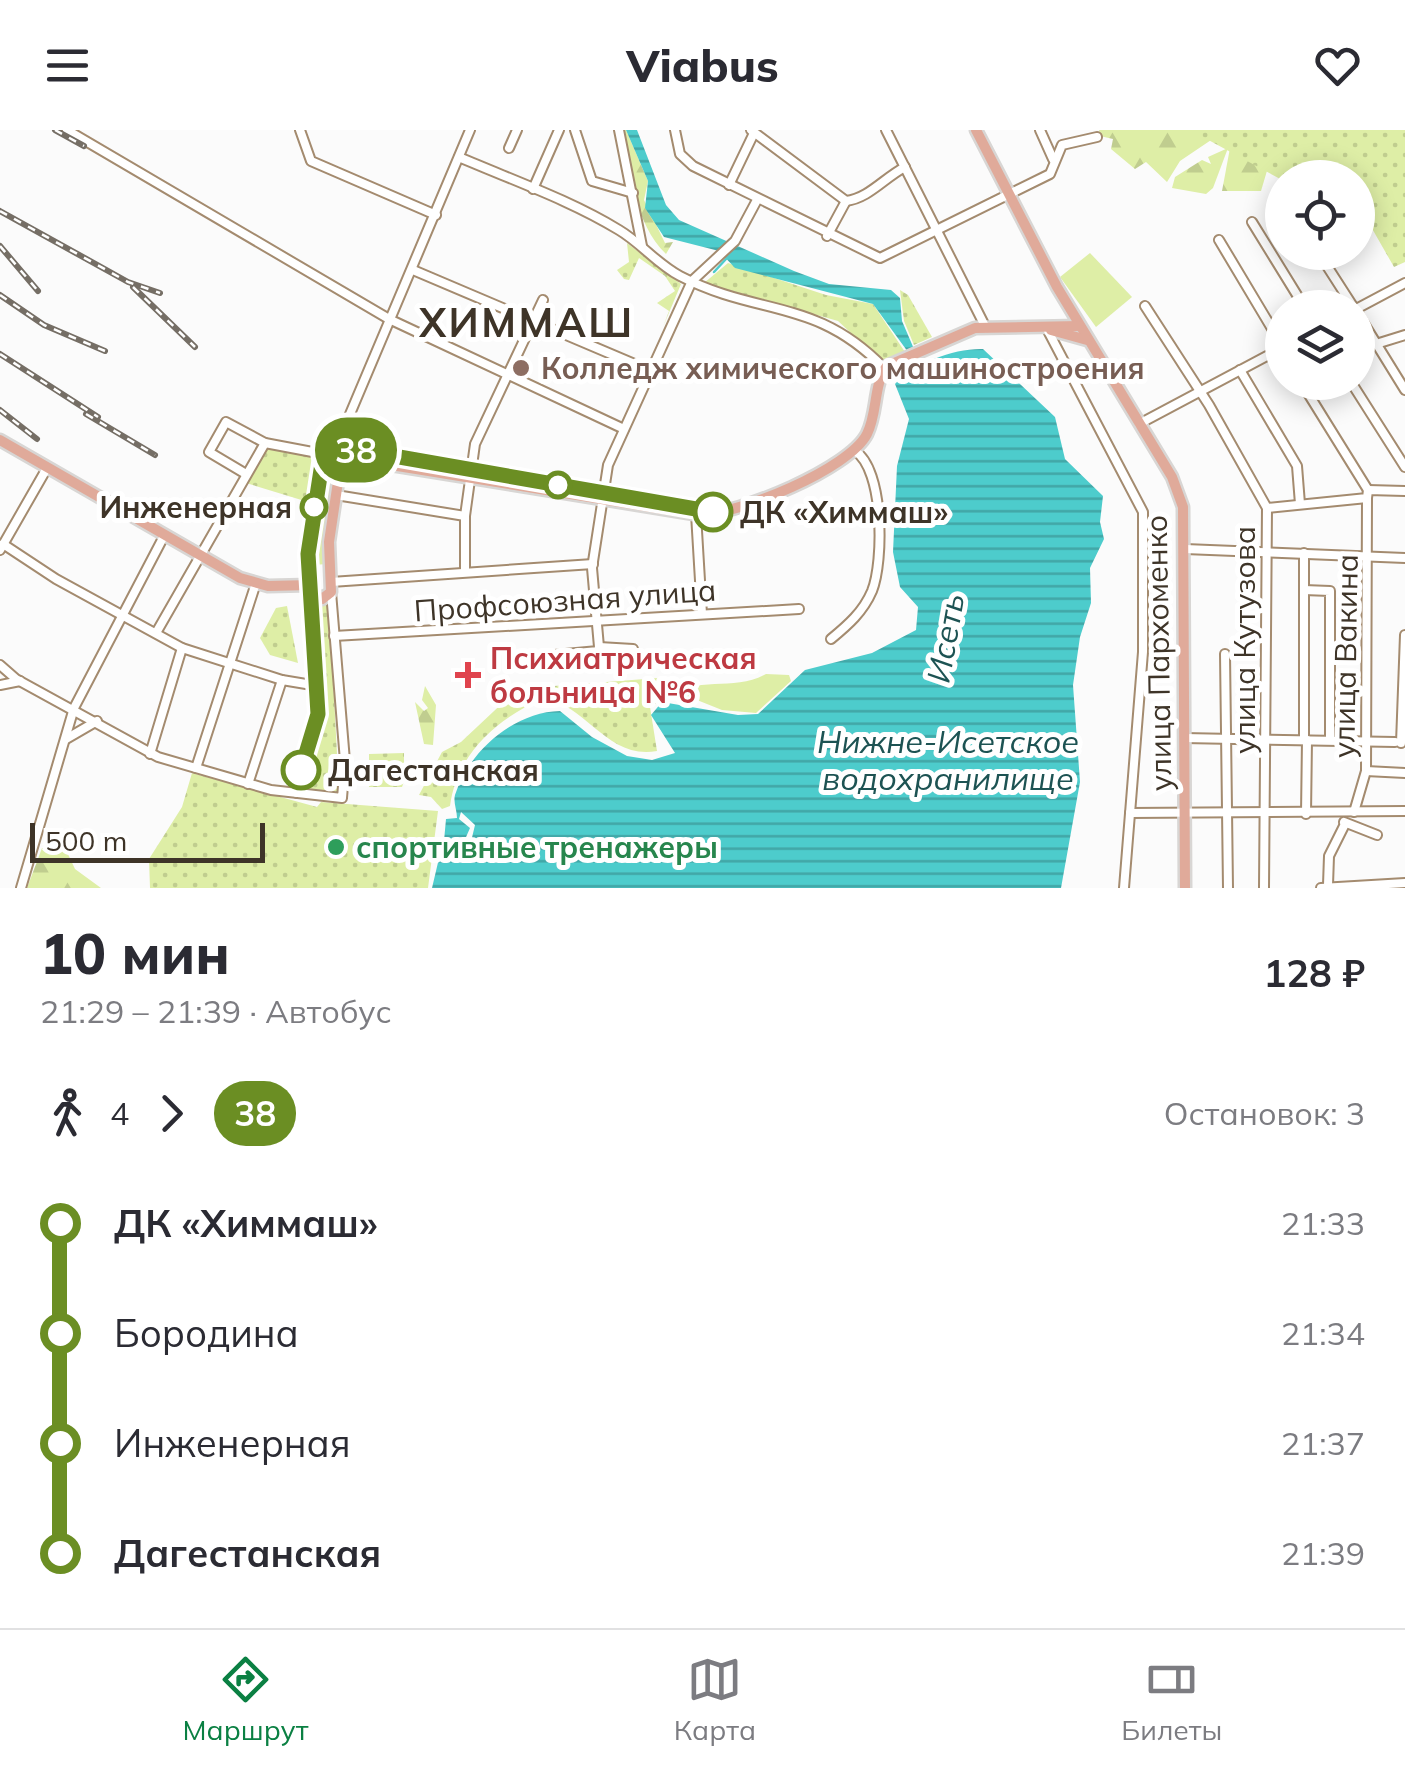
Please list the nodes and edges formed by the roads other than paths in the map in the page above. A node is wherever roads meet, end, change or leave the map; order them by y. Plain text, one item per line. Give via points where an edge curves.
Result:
1 (67, 130) edge
2 (300, 130) edge
3 (470, 130) edge
4 (517, 130) edge
5 (558, 130) edge
6 (575, 130) edge
7 (618, 130) edge
8 (674, 130) edge
9 (886, 130) edge
10 (976, 130) edge
11 (1040, 130) edge
12 (753, 132) edge
13 (1097, 137) dead end
14 (510, 148) dead end
15 (459, 157) junction
16 (1053, 164) junction
17 (905, 167) junction
18 (730, 185) junction
19 (533, 189) junction
20 (634, 193) junction
21 (1009, 194) junction
22 (757, 200) junction
23 (846, 202) junction
24 (436, 215) junction
25 (1252, 222) dead end
26 (938, 233) junction
27 (827, 236) junction
28 (1219, 240) dead end
29 (642, 246) junction
30 (413, 270) junction
31 (692, 281) junction
32 (1405, 283) edge
33 (1293, 290) edge
34 (542, 300) dead end
35 (1375, 300) edge
36 (1145, 306) dead end
37 (1265, 317) edge
38 (533, 320) junction
39 (392, 321) junction
40 (1080, 326) junction
41 (986, 328) junction
42 (1044, 328) junction
43 (1405, 334) edge
44 (1089, 340) junction
45 (1376, 344) joint
46 (1265, 358) edge
47 (884, 368) junction
48 (1240, 370) junction
49 (651, 371) junction
50 (508, 375) junction
51 (1405, 390) edge
52 (1199, 394) junction
53 (1312, 400) edge
54 (1362, 400) edge
55 (1139, 424) junction
56 (624, 429) junction
57 (0, 440) edge
58 (265, 443) junction
59 (324, 449) junction
60 (855, 450) junction
61 (343, 453) junction
62 (1405, 467) edge
63 (47, 468) junction
64 (246, 474) junction
65 (473, 475) junction
66 (1405, 491) edge
67 (1368, 494) junction
68 (336, 495) junction
69 (604, 496) junction
70 (1300, 504) junction
71 (1267, 508) junction
72 (718, 513) junction
73 (696, 514) junction
74 (465, 516) junction
75 (164, 536) junction
76 (2, 547) edge
77 (1185, 549) junction
78 (1270, 553) junction
79 (1304, 554) junction
80 (1368, 554) junction
81 (200, 556) junction
82 (1405, 558) edge
83 (593, 564) junction
84 (465, 571) junction
85 (331, 581) junction
86 (311, 583) junction
87 (256, 584) junction
88 (1304, 590) junction
89 (798, 609) dead end
90 (124, 614) junction
91 (702, 614) junction
92 (598, 618) junction
93 (156, 633) junction
94 (1405, 635) edge
95 (334, 636) junction
96 (832, 639) dead end
97 (599, 647) junction
98 (182, 648) junction
99 (633, 649) dead end
100 (1226, 654) dead end
101 (522, 658) dead end
102 (230, 662) junction
103 (0, 664) edge
104 (282, 680) junction
105 (20, 681) junction
106 (0, 686) edge
107 (318, 686) junction
108 (74, 708) junction
109 (97, 721) junction
110 (1184, 738) junction
111 (1228, 738) junction
112 (1266, 739) junction
113 (1306, 740) junction
114 (1330, 740) junction
115 (64, 741) junction
116 (1365, 741) junction
117 (150, 754) junction
118 (196, 768) junction
119 (1366, 771) junction
120 (1405, 773) edge
121 (248, 784) junction
122 (297, 793) junction
123 (1405, 811) edge
124 (1354, 812) junction
125 (1130, 813) junction
126 (1342, 813) junction
127 (1306, 814) junction
128 (1185, 815) junction
129 (1228, 815) junction
130 (1265, 815) junction
131 (1345, 824) junction
132 (1378, 835) dead end
133 (1405, 883) edge
134 (1325, 886) edge
135 (21, 888) edge
136 (1124, 888) edge
137 (1185, 888) edge
138 (1228, 888) edge
139 (1264, 888) edge

1 - 39 street
2 - 24 street via 311,161
3 - 15 street
4 - 14 street
5 - 19 street
6 - 20 street via 592,181
7 - 20 street
8 - 18 street via 680,154
9 - 17 street
10 - 21 main road, улица Пархоменко
11 - 16 street
12 - 18 street
12 - 23 street
13 - 16 street via 1062,145
15 - 19 street
15 - 24 street
16 - 21 street via 1050,174
17 - 23 street
17 - 26 street
18 - 22 street
19 - 29 street
20 - 29 street
21 - 26 street
21 - 40 main road, улица Пархоменко
22 - 27 street
22 - 31 street via 735,241
23 - 27 street
24 - 30 street
25 - 33 street
26 - 27 street via 880,258
26 - 41 street
28 - 37 street
29 - 31 street
30 - 38 street
30 - 39 street
31 - 47 street via 723,296 825,322
31 - 49 street
32 - 35 street
34 - 38 street
36 - 52 street, улица Кутузова
38 - 49 street
38 - 50 street
39 - 50 street
39 - 61 street via 350,414
40 - 42 main road
40 - 44 main road, улица Пархоменко
41 - 42 main road
41 - 47 main road via 960,331
42 - 44 main road
42 - 125 street via 1143,512 1144,632
43 - 45 street
44 - 55 main road, улица Пархоменко
45 - 51 street
46 - 48 street
47 - 60 main road via 871,426
48 - 52 street
48 - 70 street via 1297,466
49 - 56 street
50 - 56 street
50 - 65 street via 476,444
52 - 55 street
52 - 71 street, улица Кутузова
53 - 67 street
54 - 62 street
55 - 77 main road, улица Пархоменко via 1180,496
56 - 69 street via 608,464
57 - 63 main road
58 - 59 street
58 - 64 street
58 - 64 street via 226,422 210,452
59 - 61 main road
59 - 86 main road via 308,540
60 - 72 main road
60 - 96 street via 874,474 875,578 863,607
61 - 65 main road
61 - 68 main road
63 - 75 main road
63 - 76 street
64 - 81 street
65 - 69 main road
65 - 74 street
66 - 67 street
67 - 70 street
67 - 80 street, улица Вакина
68 - 74 street
68 - 85 main road
69 - 72 main road
69 - 73 main road
69 - 83 street
70 - 71 street
71 - 78 street, улица Кутузова
72 - 73 main road
73 - 91 street
74 - 84 street
75 - 81 main road
75 - 90 street
76 - 90 street
77 - 78 street
77 - 110 main road, улица Пархоменко
78 - 79 street
78 - 112 street, улица Кутузова
79 - 80 street
79 - 88 street
80 - 82 street
80 - 116 street, улица Вакина
81 - 87 main road
81 - 93 street
83 - 84 street
83 - 92 street
84 - 85 street
85 - 86 main road via 319,565
85 - 86 main road via 322,600
85 - 95 street
86 - 87 main road
86 - 107 street
87 - 102 street
88 - 113 street
88 - 114 street via 1330,592
89 - 91 street, Профсоюзная улица
90 - 93 street
90 - 108 street
91 - 92 street, Профсоюзная улица
92 - 95 street, Профсоюзная улица
92 - 97 street
93 - 98 street
94 - 116 street via 1398,742
95 - 122 street via 345,796
97 - 99 street
97 - 101 street
98 - 102 street
98 - 117 street
100 - 111 street
102 - 104 street
102 - 118 street
103 - 105 street
104 - 107 street
104 - 121 street
105 - 106 street
105 - 108 street
107 - 122 street via 318,723
108 - 109 street
108 - 115 street
109 - 115 street
109 - 117 street
110 - 111 street
110 - 128 main road, улица Пархоменко
111 - 112 street
111 - 129 street
112 - 113 street
112 - 130 street, улица Кутузова
113 - 114 street
113 - 127 street
114 - 116 street
115 - 135 street
116 - 119 street, улица Вакина
117 - 118 street
118 - 121 street
119 - 120 street
119 - 124 street, улица Вакина
121 - 122 street
123 - 124 street
124 - 126 street
125 - 128 street
125 - 136 street
126 - 127 street
126 - 131 street
127 - 130 street
128 - 129 street
128 - 137 main road, улица Пархоменко
129 - 130 street
129 - 138 street
130 - 139 street, улица Кутузова
131 - 132 street
131 - 134 street
133 - 134 street

